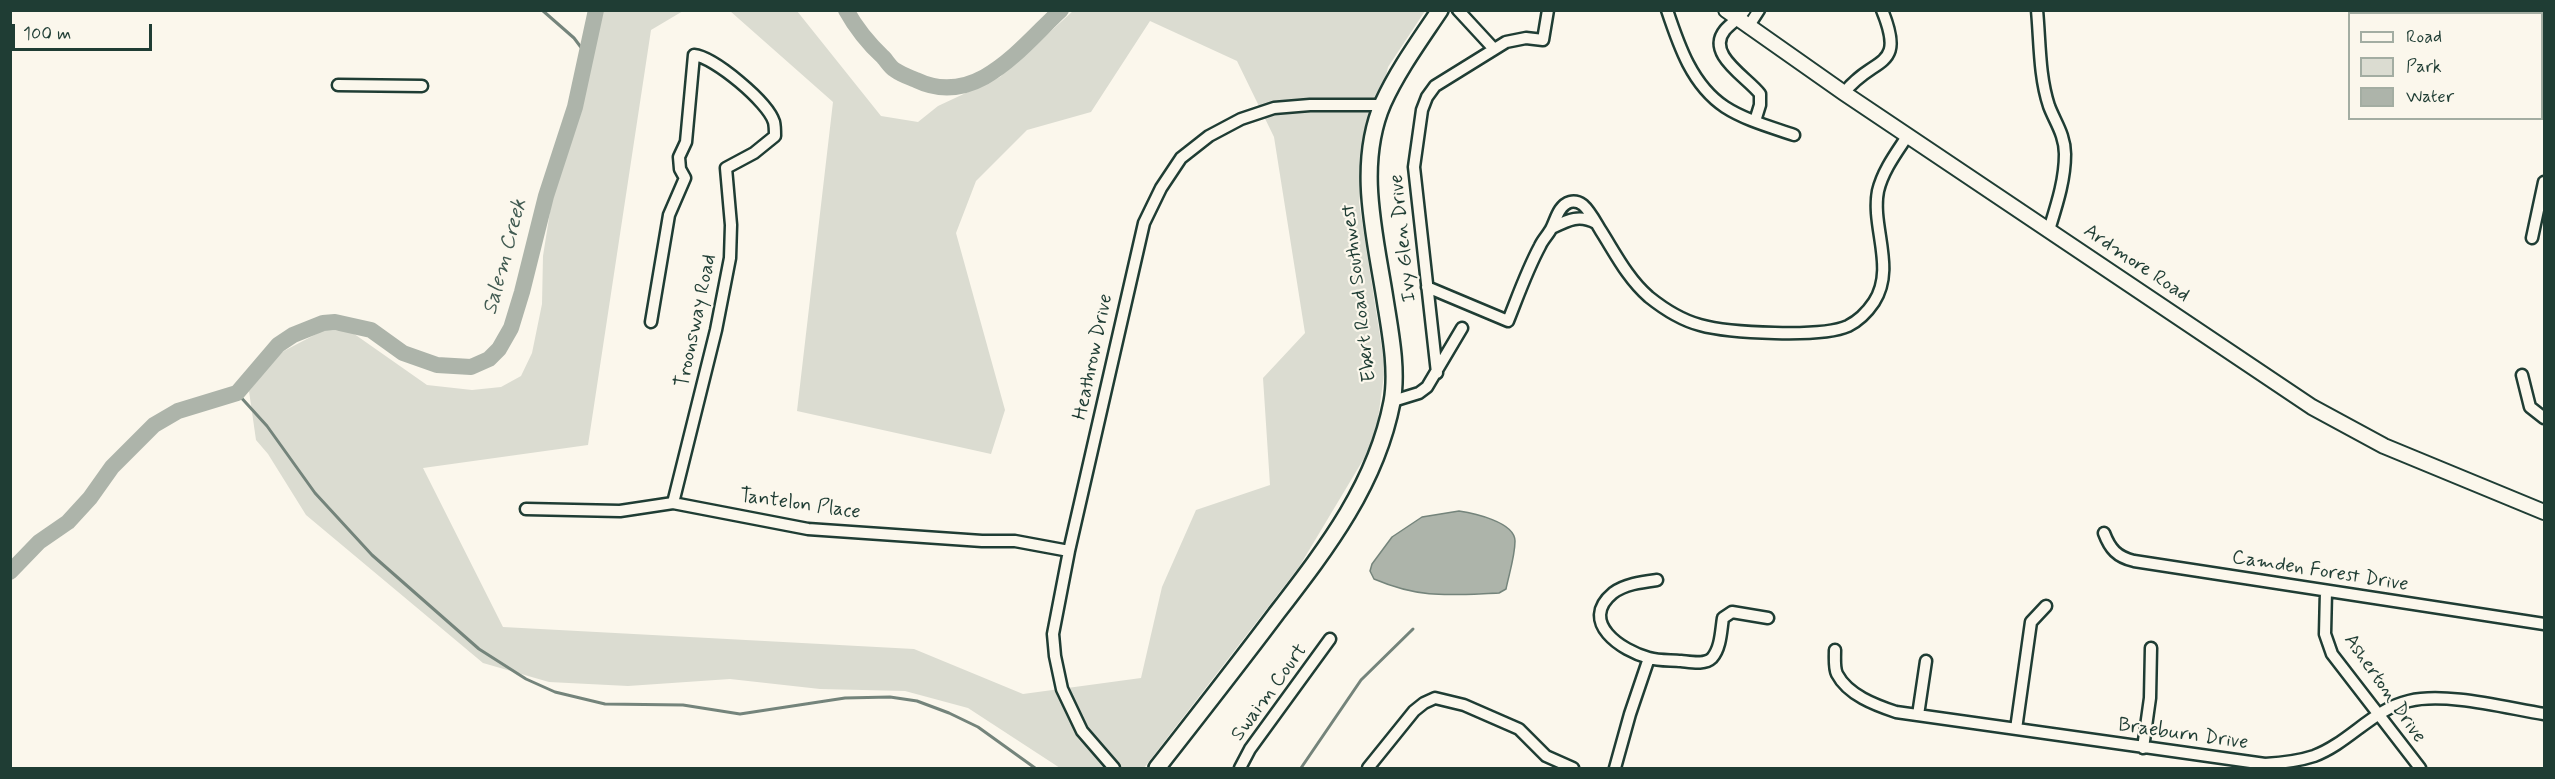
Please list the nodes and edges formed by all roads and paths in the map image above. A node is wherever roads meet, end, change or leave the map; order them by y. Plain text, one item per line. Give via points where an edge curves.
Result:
1 (1440, 10) edge
2 (1458, 10) edge
3 (1548, 10) edge
4 (1667, 10) edge
5 (1726, 10) edge
6 (1759, 10) edge
7 (1882, 10) edge
8 (2037, 10) edge
9 (1744, 19) edge
10 (1494, 49) junction
11 (338, 85) dead end
12 (422, 86) dead end
13 (1844, 93) junction
14 (1382, 105) junction
15 (1755, 121) junction
16 (1794, 135) dead end
17 (1908, 135) junction
18 (2544, 182) edge
19 (1596, 223) junction
20 (1552, 228) junction
21 (2049, 230) junction
22 (2532, 238) dead end
23 (1427, 287) junction
24 (651, 322) dead end
25 (1462, 328) dead end
26 (1437, 373) junction
27 (2522, 375) dead end
28 (1393, 401) junction
29 (2544, 418) edge
30 (673, 503) junction
31 (526, 508) dead end
32 (2544, 512) edge
33 (2104, 533) dead end
34 (1069, 551) junction
35 (1657, 580) dead end
36 (2326, 591) junction
37 (2046, 606) dead end
38 (1768, 618) dead end
39 (2544, 624) edge
40 (1330, 639) dead end
41 (2151, 648) dead end
42 (1835, 650) dead end
43 (1650, 658) junction
44 (1926, 662) dead end
45 (2544, 714) edge
46 (1918, 715) junction
47 (2377, 715) junction
48 (2016, 729) junction
49 (2143, 748) junction
50 (2243, 765) edge
51 (1114, 768) edge
52 (1157, 768) edge
53 (1240, 768) edge
54 (1368, 768) edge
55 (1573, 768) edge
56 (1615, 768) edge
57 (2420, 768) edge

1 - 14 main road, Ebert Road Southwest
2 - 10 street
3 - 10 street, Ivy Glen Drive via 1543,40 1526,38
4 - 15 street via 1685,59 1710,95
5 - 9 street, Ardmore Road
6 - 9 street
7 - 13 street via 1893,40 1887,56 1853,81
8 - 21 street via 2049,106 2060,127 2065,151 2063,182
9 - 13 street, Ardmore Road
9 - 15 street via 1724,31 1719,44 1728,63 1760,94
10 - 23 street, Ivy Glen Drive via 1435,86 1422,110 1414,167
11 - 12 street
13 - 17 street, Ardmore Road
14 - 28 main road, Ebert Road Southwest via 1370,152 1369,185 1389,323
14 - 34 street, Heathrow Drive via 1274,108 1209,136 1180,158 1144,223
15 - 16 street
17 - 19 street via 1878,190 1876,212 1883,260 1882,282 1875,301 1861,318 1832,331 1752,332 1701,326 1681,319 1632,280
17 - 21 street, Ardmore Road
18 - 22 street
19 - 20 street via 1574,218
19 - 20 street via 1582,205 1571,202 1565,204
20 - 23 street via 1540,244 1508,321
21 - 32 street, Ardmore Road via 2312,407 2384,446
23 - 26 street, Ivy Glen Drive
24 - 30 street, Troonsway Road via 669,215 686,178 679,157 686,142 694,55 704,56 748,89 774,121 776,136 726,168 730,258
25 - 26 street
26 - 28 street via 1419,393
27 - 29 street via 2530,407
28 - 52 main road, Ebert Road Southwest via 1371,471 1343,523
30 - 31 street, Tantelon Place via 620,511
30 - 34 street, Tantelon Place via 808,529 1015,541
33 - 36 street, Camden Forest Drive via 2109,546 2125,559
34 - 51 street, Heathrow Drive via 1053,634 1055,656 1062,689 1082,731
35 - 43 street via 1614,592 1604,603 1600,617 1602,629 1610,638
36 - 39 street, Camden Forest Drive
36 - 47 street, Asherton Drive via 2325,634 2332,654
37 - 48 street via 2031,622
38 - 43 street via 1732,612 1723,618 1718,646 1712,658 1702,663
40 - 53 street, Swaim Court
41 - 49 street
42 - 46 street, Braeburn Drive via 1836,673 1851,690 1874,705
43 - 56 street
44 - 46 street
45 - 47 street, Braeburn Drive via 2437,697 2408,701
46 - 48 street, Braeburn Drive
47 - 50 street, Braeburn Drive via 2315,755
47 - 57 street, Asherton Drive
48 - 49 street, Braeburn Drive
49 - 50 street, Braeburn Drive
54 - 55 street via 1414,711 1435,698 1464,705 1519,729 1546,756

